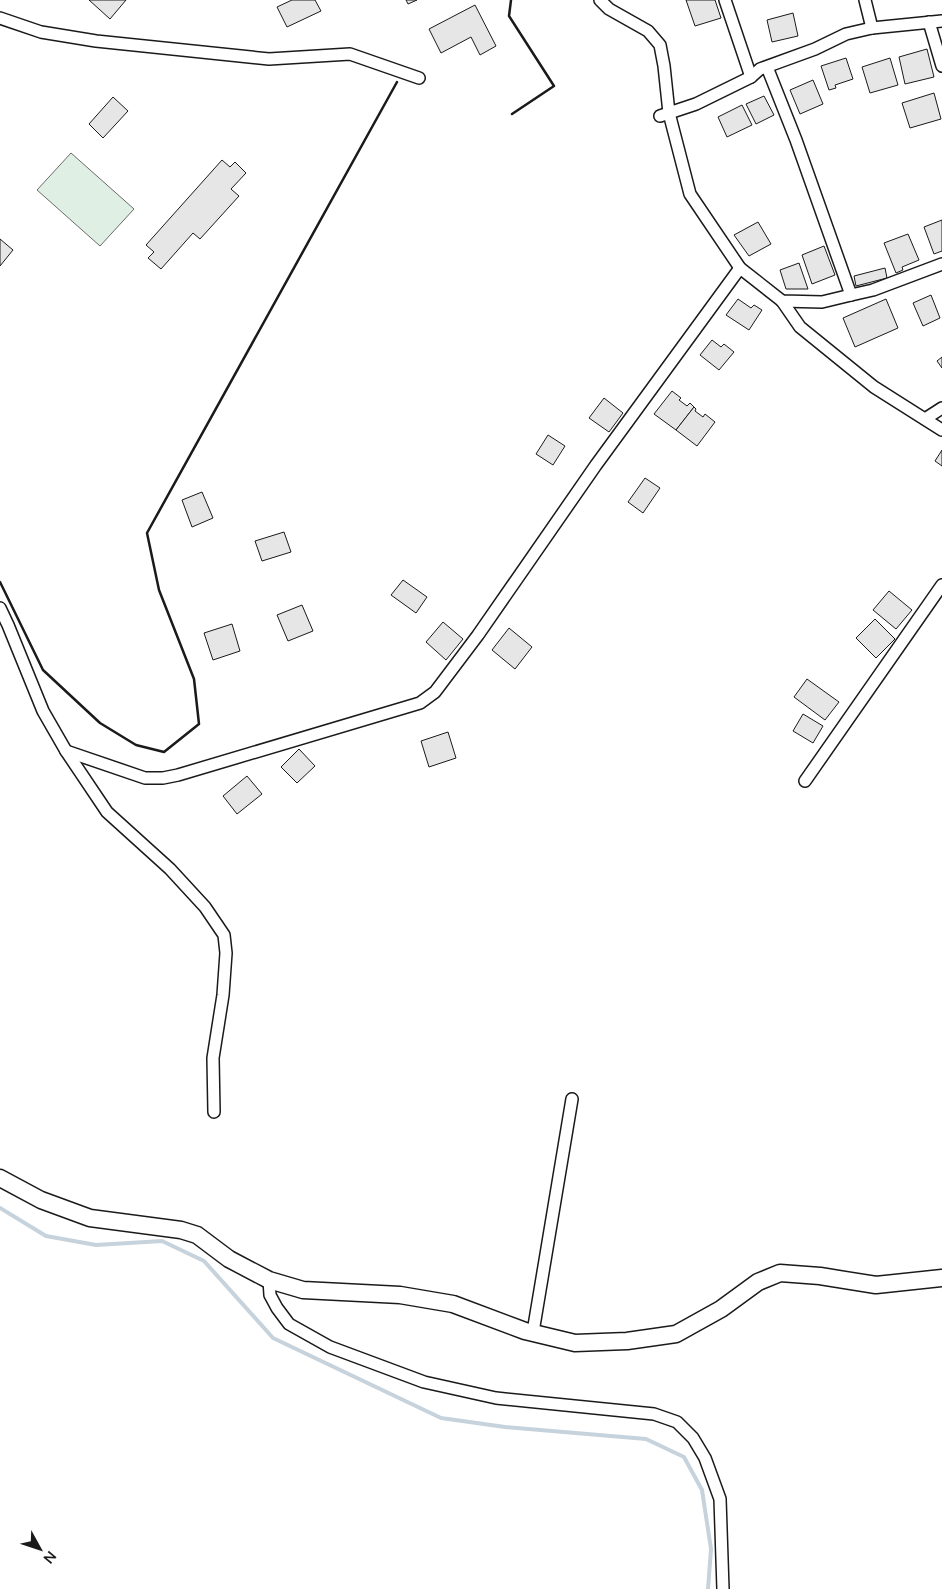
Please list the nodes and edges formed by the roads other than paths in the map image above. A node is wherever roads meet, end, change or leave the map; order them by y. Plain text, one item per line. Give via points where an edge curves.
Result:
1 (600, 0) edge
2 (725, 0) edge
3 (865, 0) edge
4 (0, 18) edge
5 (942, 21) edge
6 (929, 22) junction
7 (872, 28) junction
8 (942, 66) edge
9 (767, 67) junction
10 (751, 76) junction
11 (419, 78) dead end
12 (664, 115) junction
13 (942, 264) edge
14 (740, 268) junction
15 (851, 295) junction
16 (782, 301) junction
17 (942, 408) edge
18 (924, 419) junction
19 (942, 430) edge
20 (942, 585) edge
21 (0, 608) edge
22 (66, 751) junction
23 (805, 781) dead end
24 (572, 1099) dead end
25 (214, 1112) dead end
26 (0, 1178) edge
27 (942, 1278) edge
28 (269, 1280) junction
29 (533, 1332) junction
30 (723, 1589) edge

1 - 12 street via 609,9 648,31 660,45
2 - 10 street
3 - 7 street
4 - 11 street via 41,32 96,41 259,58 350,54
5 - 6 street
6 - 7 street
6 - 8 street
7 - 9 street via 846,34
9 - 10 street
9 - 15 street
10 - 12 street via 696,104
12 - 14 street via 690,194
13 - 15 street
14 - 16 street
14 - 22 street via 596,465 478,635 435,692 420,703 162,778 145,778
15 - 16 street via 822,302
16 - 18 street via 800,327 874,387
17 - 18 street
18 - 19 street
20 - 23 street
21 - 22 street via 43,711
22 - 25 street via 106,812 170,869 205,907 224,935 223,995 213,1058
24 - 29 street
26 - 28 street via 41,1200 90,1218 197,1235 229,1259
27 - 29 street via 876,1285 780,1273 758,1282 721,1309 676,1334 627,1341 575,1343
28 - 29 street via 303,1290 400,1295 453,1304
28 - 30 street via 270,1295 289,1324 330,1348 424,1382 496,1398 654,1414 677,1422 694,1438 720,1499

